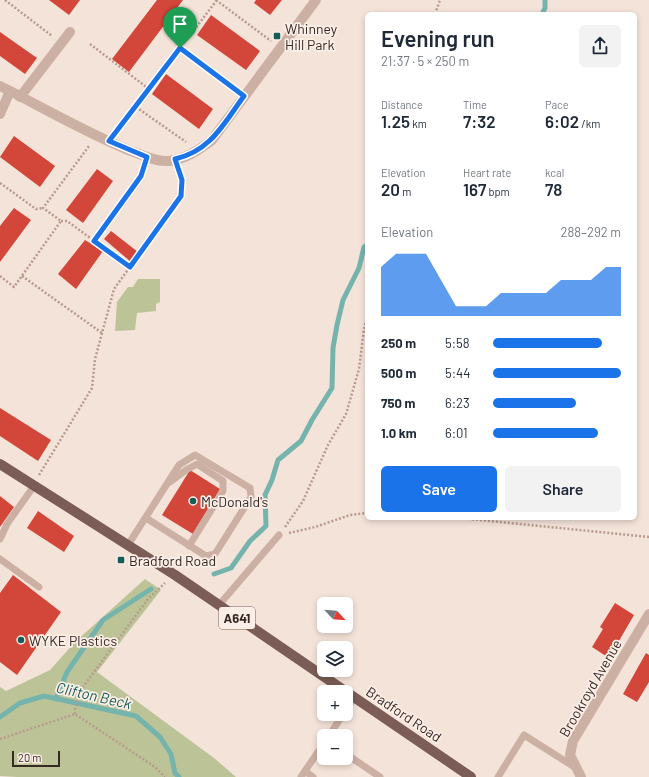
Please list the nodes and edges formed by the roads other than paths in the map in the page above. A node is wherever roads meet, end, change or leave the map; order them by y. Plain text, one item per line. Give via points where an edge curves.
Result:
1 (316, 0) edge
2 (70, 32) dead end
3 (0, 86) edge
4 (10, 91) junction
5 (20, 97) junction
6 (0, 114) edge
7 (0, 464) edge
8 (34, 486) junction
9 (164, 488) junction
10 (146, 518) junction
11 (279, 535) road end
12 (0, 539) edge
13 (128, 545) junction
14 (189, 546) junction
15 (0, 558) edge
16 (39, 587) dead end
17 (219, 605) junction
18 (649, 614) edge
19 (354, 698) joint
20 (317, 753) edge
21 (353, 759) edge
22 (580, 773) edge
23 (303, 774) edge
24 (313, 777) edge
25 (380, 777) edge
26 (471, 777) edge
27 (498, 777) edge

1 - 5 street via 212,140 198,151 175,159 168,161 147,157 97,136
2 - 5 street
3 - 4 street
4 - 5 street
4 - 6 street
7 - 8 main road, Bradford Road / A641
8 - 12 lane via 7,524
8 - 13 main road, Bradford Road / A641
9 - 10 lane
9 - 14 lane via 186,470 198,464 223,481 223,491
9 - 14 lane via 179,465 195,455 250,488 251,497 215,554 206,556
10 - 13 lane
10 - 14 lane
11 - 17 lane
13 - 17 main road, Bradford Road / A641
15 - 16 lane
17 - 19 main road, Bradford Road / A641
18 - 22 street, Brookroyd Avenue via 573,741 570,755
19 - 26 main road, Bradford Road / A641
20 - 23 lane
21 - 25 lane
22 - 27 lane via 524,735
23 - 24 lane

